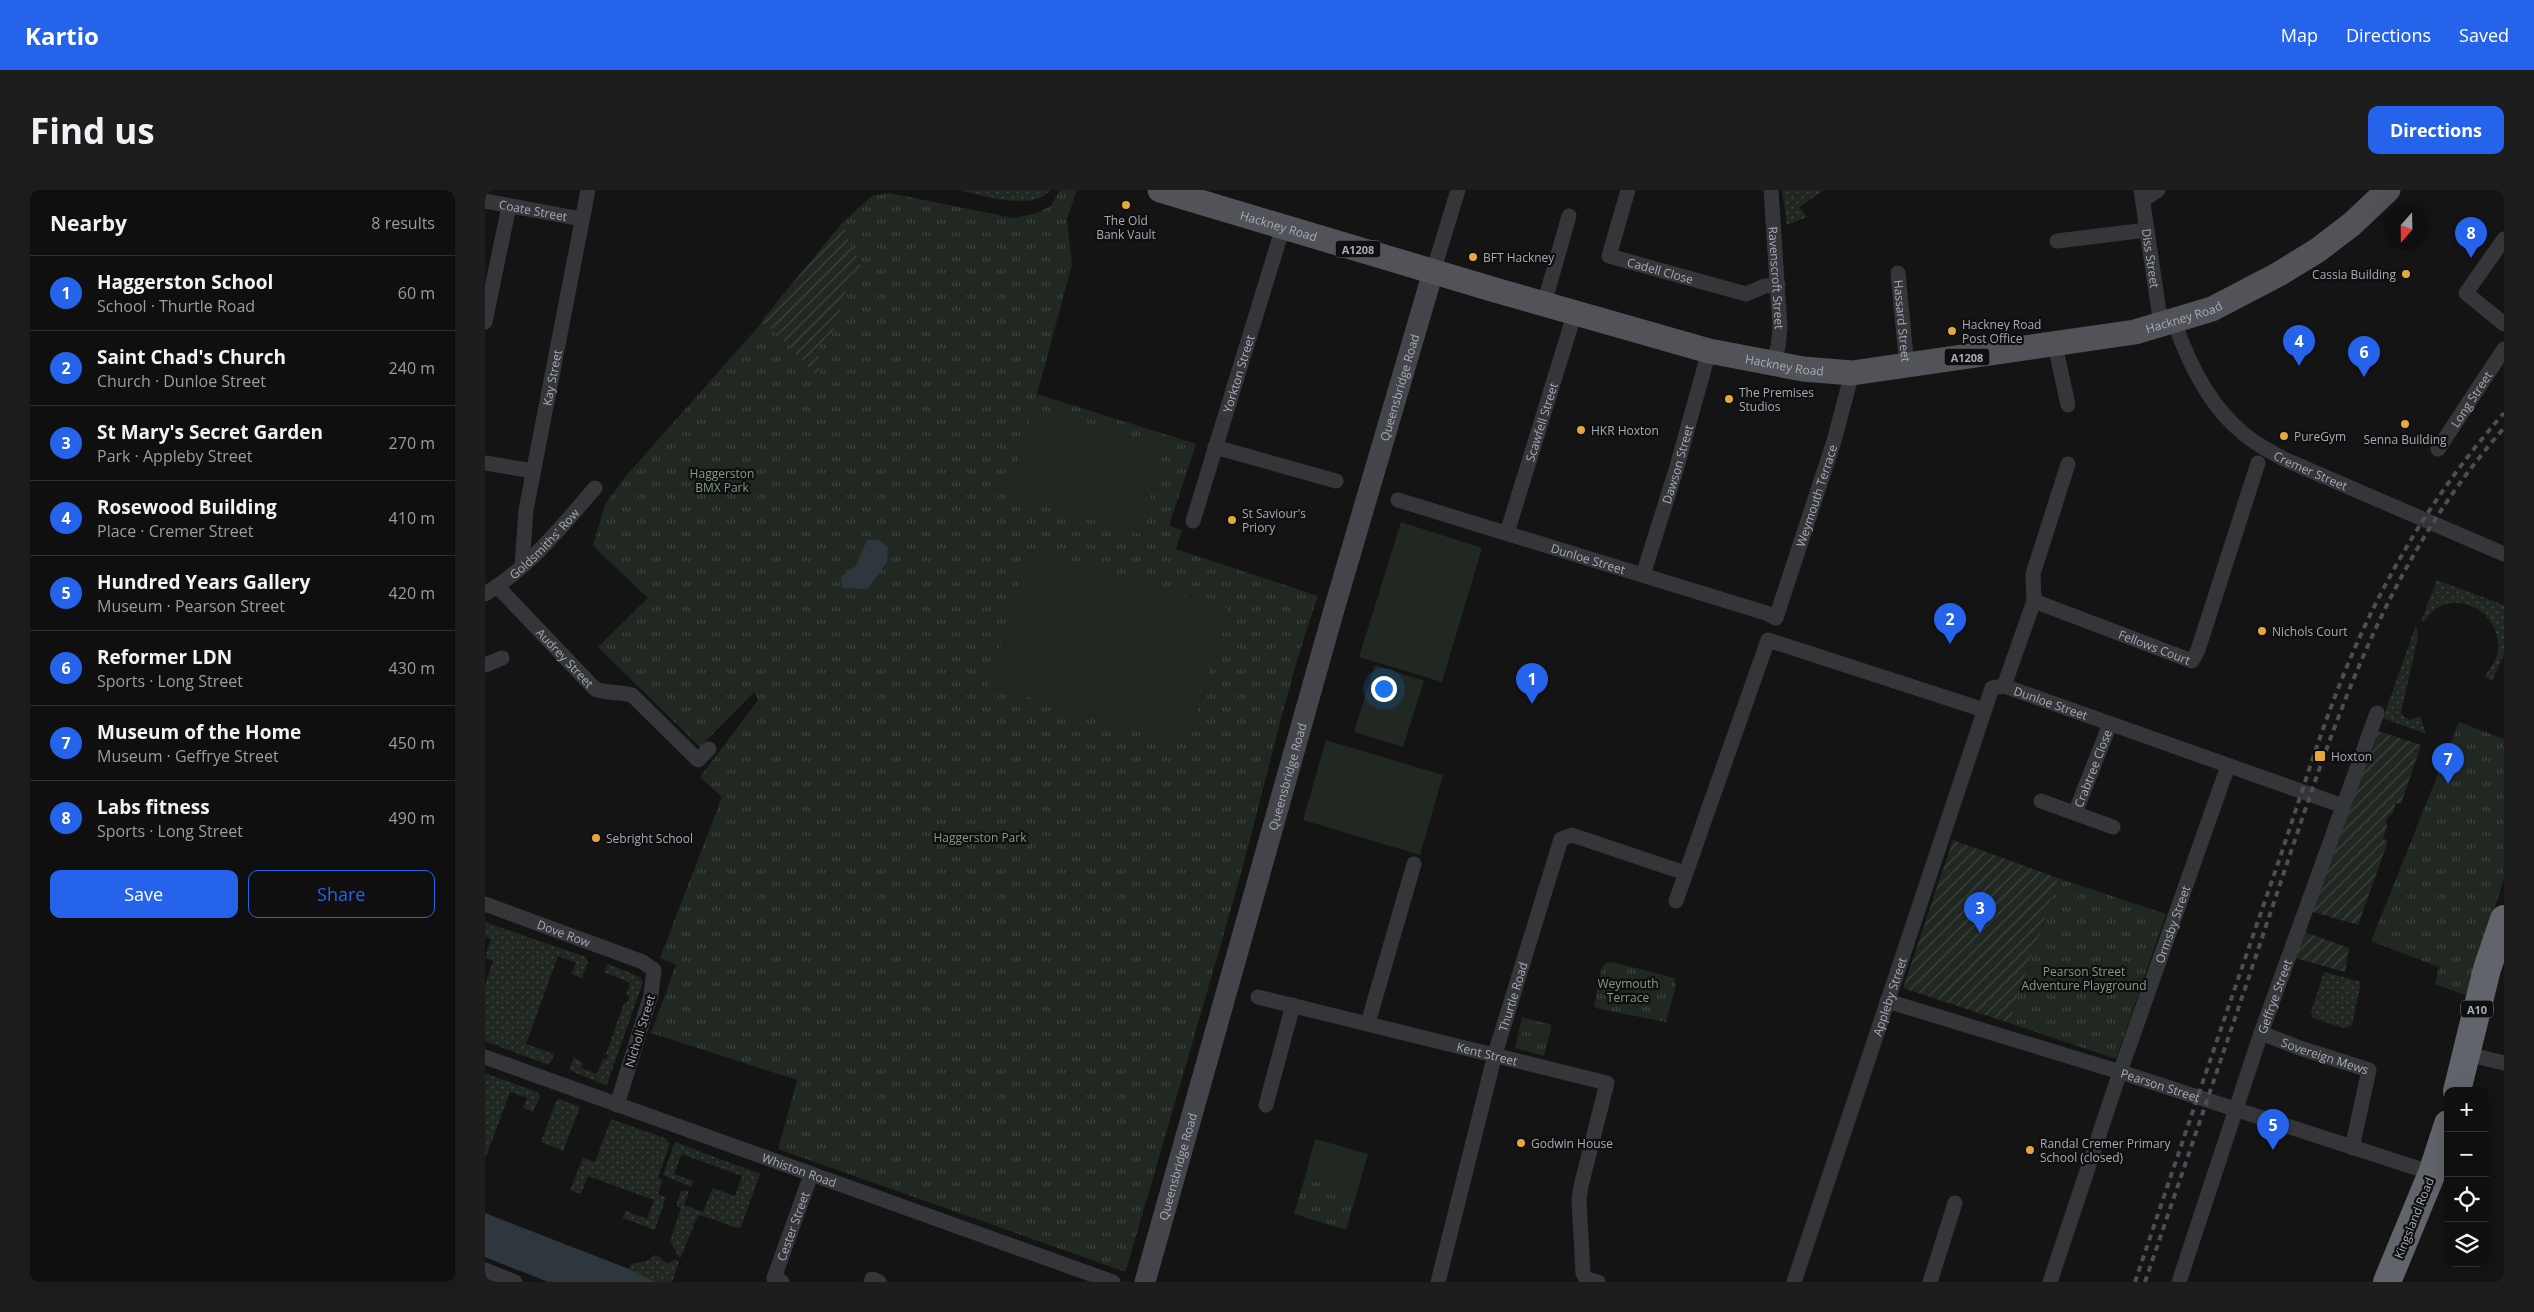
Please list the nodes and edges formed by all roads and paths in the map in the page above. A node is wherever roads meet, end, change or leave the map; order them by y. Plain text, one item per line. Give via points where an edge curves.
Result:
1 (588, 190) edge
2 (1160, 190) edge
3 (1458, 190) edge
4 (1628, 190) edge
5 (1771, 190) edge
6 (2158, 190) edge
7 (2388, 190) edge
8 (2142, 195) edge
9 (1204, 196) edge
10 (485, 202) edge
11 (509, 206) junction
12 (1569, 216) dead end
13 (582, 219) junction
14 (1283, 227) junction
15 (2147, 230) junction
16 (2504, 239) edge
17 (2057, 241) dead end
18 (491, 268) edge
19 (1433, 272) junction
20 (1898, 272) dead end
21 (1778, 284) junction
22 (1544, 304) junction
23 (1575, 312) junction
24 (485, 322) edge
25 (2168, 323) junction
26 (2504, 324) edge
27 (2055, 345) junction
28 (2504, 349) edge
29 (1709, 351) junction
30 (1772, 364) junction
31 (1907, 367) junction
32 (1852, 373) junction
33 (2068, 404) dead end
34 (1215, 447) junction
35 (2438, 450) dead end
36 (485, 463) edge
37 (2258, 463) dead end
38 (2068, 464) dead end
39 (533, 471) junction
40 (1336, 481) dead end
41 (595, 488) dead end
42 (1398, 500) dead end
43 (1193, 521) dead end
44 (1507, 533) junction
45 (2504, 554) edge
46 (522, 566) junction
47 (1643, 575) junction
48 (491, 590) edge
49 (2034, 601) junction
50 (1776, 618) joint
51 (502, 658) dead end
52 (485, 664) edge
53 (2004, 686) junction
54 (1984, 710) junction
55 (2377, 713) dead end
56 (2109, 724) junction
57 (709, 749) dead end
58 (2228, 766) junction
59 (2041, 801) dead end
60 (2343, 806) junction
61 (2075, 813) junction
62 (2113, 827) dead end
63 (1414, 864) dead end
64 (1685, 873) junction
65 (1676, 901) dead end
66 (485, 904) edge
67 (2504, 919) edge
68 (643, 962) joint
69 (1258, 997) dead end
70 (1887, 1000) junction
71 (1293, 1005) junction
72 (1368, 1023) junction
73 (2261, 1033) junction
74 (1495, 1054) junction
75 (2467, 1054) junction
76 (485, 1057) edge
77 (2504, 1063) edge
78 (2120, 1072) junction
79 (2458, 1087) edge
80 (617, 1105) junction
81 (1266, 1105) dead end
82 (2237, 1109) junction
83 (2445, 1132) edge
84 (2352, 1148) junction
85 (2432, 1173) junction
86 (811, 1175) junction
87 (1955, 1203) dead end
88 (485, 1270) edge
89 (778, 1280) edge
90 (1592, 1280) edge
91 (515, 1282) edge
92 (871, 1282) edge
93 (879, 1282) edge
94 (1113, 1282) edge
95 (1145, 1282) edge
96 (1437, 1282) edge
97 (1794, 1282) edge
98 (1930, 1282) edge
99 (2050, 1282) edge
100 (2179, 1282) edge
101 (2387, 1282) edge

1 - 13 street, Kay Street
2 - 9 main road, Hackney Road / A1208
3 - 19 street
4 - 21 street, Cadell Close via 1609,256 1746,294
5 - 21 street, Ravenscroft Street
6 - 8 street
7 - 25 main road, Hackney Road / A1208 via 2352,224 2304,259 2212,309
8 - 15 street, Diss Street
9 - 14 main road, Hackney Road / A1208
10 - 11 street, Coate Street
11 - 13 street, Coate Street
11 - 18 street
12 - 22 street
13 - 39 street, Kay Street
14 - 19 main road, Hackney Road / A1208
14 - 34 street, Yorkton Street
15 - 17 street
15 - 25 street, Diss Street
16 - 26 street via 2466,293
18 - 24 street
19 - 22 main road, Hackney Road / A1208
19 - 95 main road, Queensbridge Road via 1333,613
20 - 31 street, Hassard Street
21 - 30 street, Ravenscroft Street via 1779,336
22 - 23 main road, Hackney Road / A1208
23 - 29 main road, Hackney Road / A1208
23 - 44 street, Scawfell Street
25 - 27 main road, Hackney Road / A1208 via 2135,332
25 - 45 street, Cremer Street via 2221,411 2256,444
27 - 31 main road, Hackney Road / A1208
27 - 33 street
28 - 35 street, Long Street
29 - 30 main road, Hackney Road / A1208
29 - 47 street, Dawson Street
30 - 32 main road, Hackney Road / A1208
31 - 32 main road, Hackney Road / A1208
32 - 50 street, Weymouth Terrace via 1834,440
34 - 40 street
34 - 43 street, Yorkton Street
36 - 39 street
37 - 49 street, Fellows Court via 2192,661
38 - 49 street via 2033,574
39 - 46 street, Kay Street
41 - 46 street, Goldsmiths' Row via 540,551
42 - 44 street, Dunloe Street
44 - 47 street, Dunloe Street
46 - 48 street, Goldsmiths' Row
47 - 50 street, Dunloe Street via 1766,612
48 - 57 street, Audrey Street via 595,689 632,694 699,760
49 - 53 street
51 - 52 street
53 - 54 street, Dunloe Street via 1992,688
53 - 56 street, Dunloe Street
54 - 64 street via 1768,640
54 - 70 street, Appleby Street
55 - 60 street, Geffrye Street
56 - 58 street, Dunloe Street
56 - 61 street, Crabtree Close
58 - 60 street, Dunloe Street
58 - 78 street, Ormsby Street
59 - 61 street, Crabtree Close
60 - 73 street, Geffrye Street
61 - 62 street, Crabtree Close
63 - 72 street
64 - 65 street
64 - 74 street, Thurtle Road via 1572,835 1561,839
66 - 68 street, Dove Row
67 - 75 highway, A10 via 2487,969
68 - 80 street, Nicholl Street via 654,970 655,979
69 - 71 street, Kent Street
70 - 78 street, Pearson Street
70 - 97 street, Appleby Street
71 - 72 street, Kent Street
71 - 81 street
72 - 74 street, Kent Street
73 - 82 street, Geffrye Street
73 - 84 street, Sovereign Mews via 2369,1070
74 - 90 street, Kent Street via 1607,1083 1579,1200 1581,1263
74 - 96 street, Thurtle Road
75 - 77 street
75 - 79 highway, A10
76 - 80 street, Whiston Road
78 - 82 street, Pearson Street
78 - 99 street, Ormsby Street
80 - 86 street, Whiston Road
82 - 84 street, Pearson Street
82 - 100 street, Geffrye Street
83 - 85 highway, Kingsland Road
84 - 85 street, Pearson Street
85 - 101 highway, Kingsland Road
86 - 89 street, Cester Street
86 - 94 street, Whiston Road
87 - 98 street
88 - 91 street
92 - 93 street via 873,1279

